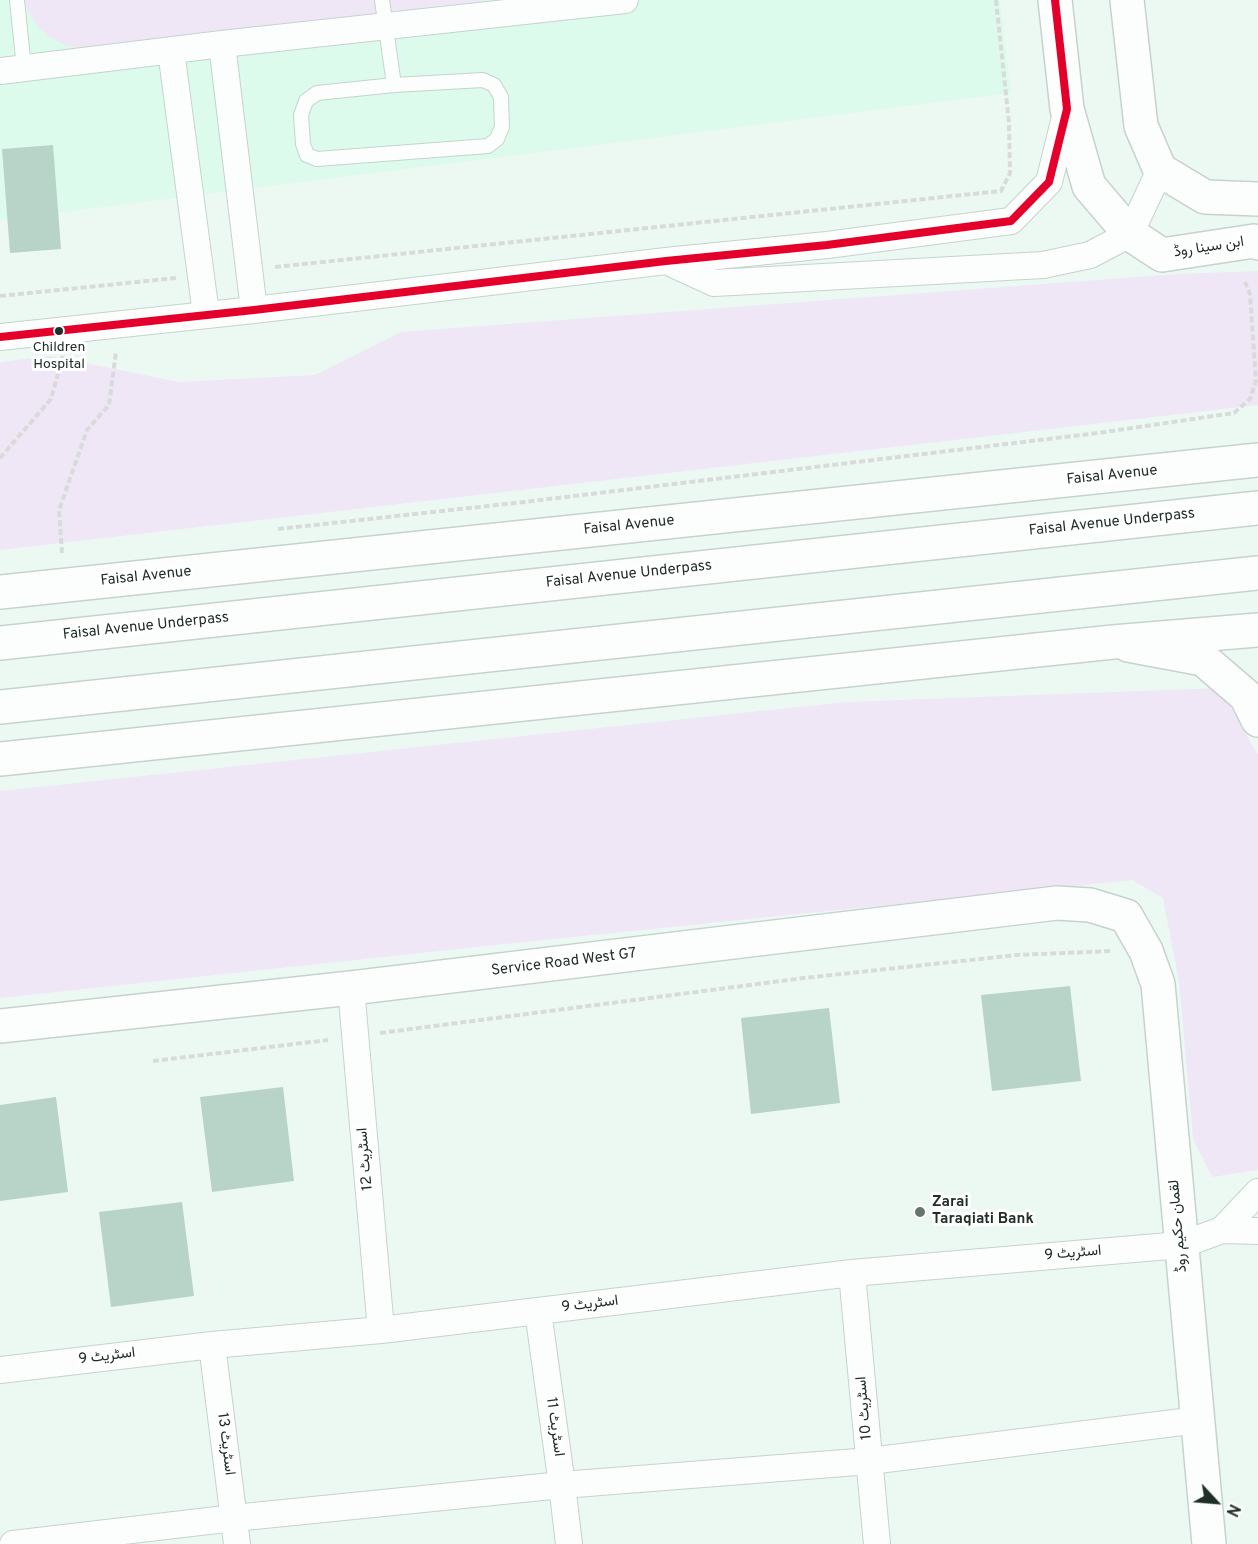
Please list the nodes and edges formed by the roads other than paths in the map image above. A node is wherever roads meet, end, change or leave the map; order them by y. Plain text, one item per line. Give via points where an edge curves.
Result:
1 (16, 0) edge
2 (382, 0) edge
3 (625, 0) edge
4 (1055, 0) edge
5 (1127, 0) edge
6 (385, 27) junction
7 (222, 44) junction
8 (171, 51) junction
9 (12, 70) edge
10 (394, 85) junction
11 (1067, 109) junction
12 (1160, 170) junction
13 (1258, 199) edge
14 (1130, 234) junction
15 (1258, 243) edge
16 (666, 261) junction
17 (254, 310) junction
18 (206, 314) junction
19 (0, 337) edge
20 (1251, 458) edge
21 (1258, 508) edge
22 (1258, 573) edge
23 (0, 592) edge
24 (1258, 630) edge
25 (1113, 642) junction
26 (0, 643) edge
27 (0, 707) edge
28 (1258, 720) edge
29 (0, 759) edge
30 (1126, 916) joint
31 (351, 988) junction
32 (0, 1026) edge
33 (1258, 1192) edge
34 (1222, 1230) junction
35 (1258, 1231) edge
36 (1181, 1245) junction
37 (852, 1273) junction
38 (538, 1311) junction
39 (381, 1330) junction
40 (212, 1345) junction
41 (0, 1370) edge
42 (1198, 1420) junction
43 (870, 1461) junction
44 (562, 1485) junction
45 (234, 1518) junction
46 (13, 1544) edge
47 (237, 1544) edge
48 (568, 1544) edge
49 (877, 1544) edge
50 (1209, 1544) edge

1 - 9 lane
2 - 6 lane
3 - 6 street
4 - 11 main road, ابن سینا روڈ
5 - 12 main road via 1141,126
6 - 7 street
6 - 10 lane
7 - 8 street
7 - 17 street
8 - 9 street
8 - 18 street
10 - 10 lane via 317,93 306,101 301,115 307,155 317,159 488,146 497,139 502,127 501,97 494,85 483,80
11 - 14 main road, ابن سینا روڈ via 1089,186
11 - 16 street via 1049,182 1011,221
12 - 13 main road via 1205,197
12 - 14 street
14 - 15 main road, ابن سینا روڈ via 1162,255 1254,240
14 - 16 street via 1090,255 1043,265 714,283
16 - 17 street
17 - 18 street
18 - 19 street
20 - 23 main road, Faisal Avenue
21 - 26 main road, Faisal Avenue Underpass
22 - 27 main road
24 - 25 main road
25 - 28 main road via 1203,659 1246,696
25 - 29 main road
30 - 31 main road, Service Road West G7 via 1089,905 1057,903
30 - 36 main road, لقمان حکیم روڈ via 1146,951 1158,984
31 - 32 main road, Service Road West G7
31 - 39 street, اسٹریٹ 12
33 - 34 street
34 - 35 street
34 - 36 street
36 - 37 street, اسٹریٹ 9
36 - 42 main road, لقمان حکیم روڈ
37 - 38 street, اسٹریٹ 9
37 - 43 street, اسٹریٹ 10
38 - 39 street, اسٹریٹ 9
38 - 44 street, اسٹریٹ 11
39 - 40 street, اسٹریٹ 9
40 - 41 street, اسٹریٹ 9
40 - 45 street, اسٹریٹ 13
42 - 43 street
42 - 50 main road, لقمان حکیم روڈ
43 - 44 street
43 - 49 street, اسٹریٹ 10
44 - 45 street
44 - 48 street, اسٹریٹ 11
45 - 46 street
45 - 47 street, اسٹریٹ 13

